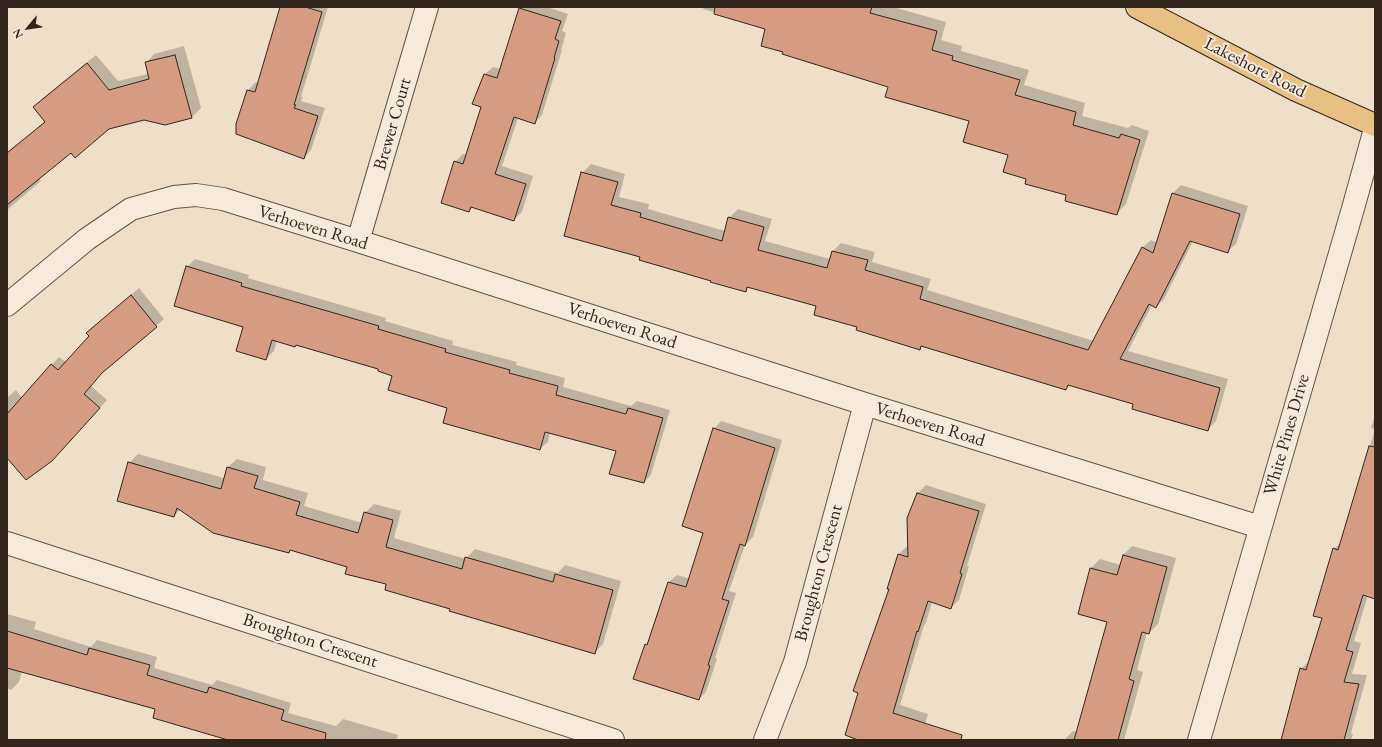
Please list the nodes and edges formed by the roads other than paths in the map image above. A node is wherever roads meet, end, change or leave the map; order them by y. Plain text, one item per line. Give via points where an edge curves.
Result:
1 (427, 7) edge
2 (1137, 7) edge
3 (1375, 125) edge
4 (1375, 130) edge
5 (358, 242) junction
6 (7, 305) edge
7 (865, 404) junction
8 (1260, 526) junction
9 (7, 543) edge
10 (613, 740) edge
11 (765, 740) edge
12 (1199, 740) edge

1 - 5 street, Brewer Court
2 - 3 main road, Lakeshore Road via 1296,90
4 - 8 street, White Pines Drive
5 - 6 street, Verhoeven Road via 223,199 196,195 174,197 131,209 120,215
5 - 7 street, Verhoeven Road
7 - 8 street, Verhoeven Road
7 - 11 street, Broughton Crescent via 795,662
8 - 12 street, White Pines Drive
9 - 10 street, Broughton Crescent

